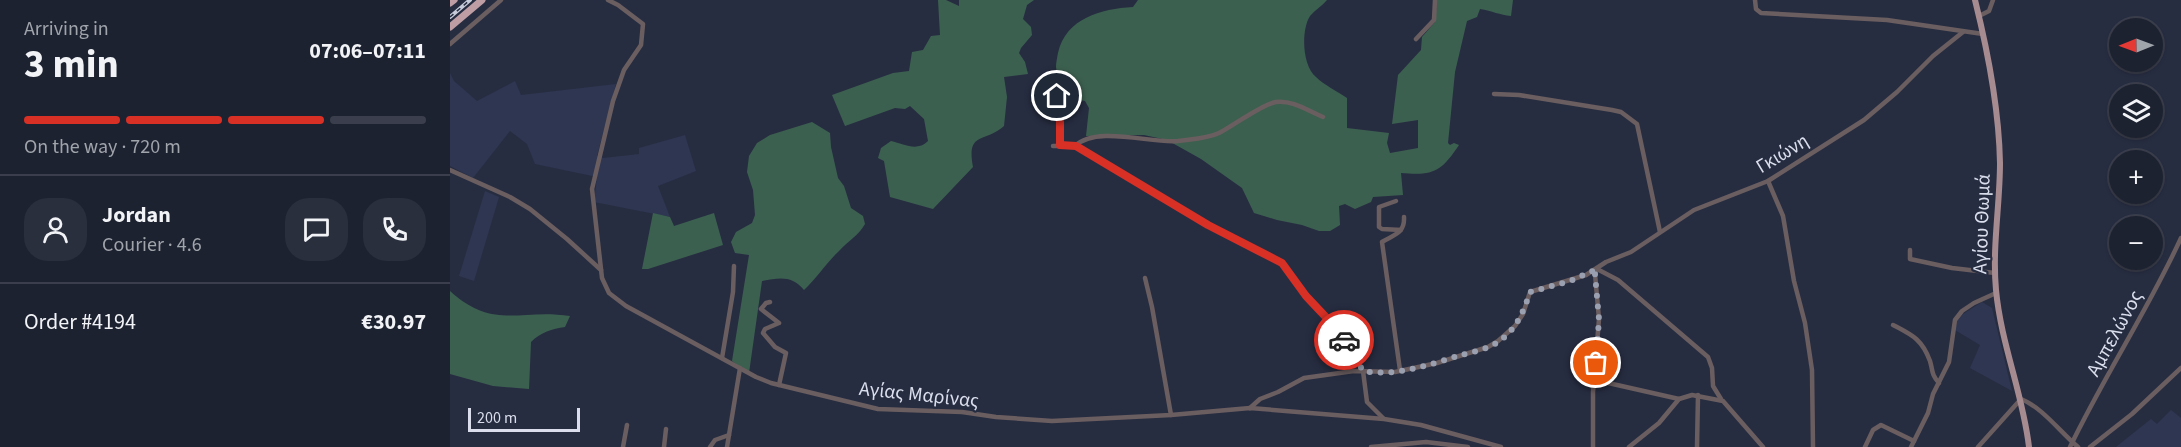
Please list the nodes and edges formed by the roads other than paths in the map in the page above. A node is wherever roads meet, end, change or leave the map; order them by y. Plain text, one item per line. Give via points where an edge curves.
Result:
1 (454, 0) edge
2 (482, 0) edge
3 (501, 0) edge
4 (608, 0) edge
5 (1435, 0) edge
6 (1755, 0) edge
7 (1975, 0) edge
8 (1993, 1) edge
9 (450, 3) edge
10 (1978, 14) junction
11 (450, 27) edge
12 (1964, 32) junction
13 (1983, 34) junction
14 (1416, 39) dead end
15 (450, 44) edge
16 (1494, 94) dead end
17 (1057, 96) dead end
18 (1323, 117) dead end
19 (1060, 145) junction
20 (1053, 146) dead end
21 (1076, 146) junction
22 (450, 170) edge
23 (1768, 181) junction
24 (1396, 201) dead end
25 (1404, 217) dead end
26 (1401, 230) junction
27 (1660, 232) junction
28 (2181, 238) edge
29 (1910, 250) dead end
30 (734, 266) dead end
31 (1597, 269) junction
32 (601, 270) junction
33 (1995, 273) junction
34 (1145, 278) dead end
35 (1996, 293) junction
36 (770, 302) dead end
37 (1893, 325) dead end
38 (722, 358) junction
39 (740, 368) junction
40 (2181, 368) edge
41 (1400, 370) junction
42 (1363, 371) junction
43 (1595, 380) junction
44 (1939, 383) junction
45 (779, 385) junction
46 (1698, 395) junction
47 (1679, 399) junction
48 (1721, 399) junction
49 (2022, 399) junction
50 (1250, 408) junction
51 (1171, 415) junction
52 (1384, 419) junction
53 (627, 426) dead end
54 (666, 429) dead end
55 (729, 435) junction
56 (1914, 441) junction
57 (2071, 445) edge
58 (623, 447) edge
59 (664, 447) edge
60 (710, 447) edge
61 (727, 447) edge
62 (1371, 447) edge
63 (1468, 447) edge
64 (1501, 447) edge
65 (1593, 447) edge
66 (1629, 447) edge
67 (1697, 447) edge
68 (1762, 447) edge
69 (1813, 447) edge
70 (1865, 447) edge
71 (1911, 447) edge
72 (1978, 447) edge
73 (2029, 447) edge
74 (2078, 447) edge
75 (2090, 447) edge

1 - 9 highway
2 - 11 highway
3 - 15 street
4 - 32 street, Αγίας Μαρίνας via 644,24 641,45 624,70 613,101 593,180
5 - 14 street via 1434,20
6 - 12 street via 1758,12 1887,20
7 - 10 main road, Αγίου Θωμά
8 - 10 street via 1989,11
10 - 13 main road, Αγίου Θωμά
12 - 13 street
12 - 23 street, Γκιώνη via 1864,120
13 - 33 main road, Αγίου Θωμά via 1999,145
16 - 27 street via 1612,110 1637,124
17 - 19 street
18 - 21 street via 1298,106 1274,102 1206,138 1092,138
19 - 20 street
19 - 21 street
21 - 42 street via 1208,225 1282,263 1339,331
22 - 32 street via 530,209
23 - 27 street, Γκιώνη via 1694,210
23 - 69 street via 1783,216 1805,322 1812,370
24 - 26 street via 1378,207 1379,226
25 - 26 street
26 - 41 street via 1382,242
27 - 31 street, Γκιώνη
28 - 57 street, Αμπελώνος
29 - 33 street via 1910,260
30 - 38 street
31 - 41 street, Γκιώνη via 1530,292 1515,326 1488,347
31 - 43 street
31 - 48 street via 1618,280 1708,357 1713,387
32 - 38 street, Αγίας Μαρίνας via 605,286 617,299
33 - 35 main road, Αγίου Θωμά
34 - 51 street
35 - 44 street via 1974,303 1955,320 1951,355
35 - 49 main road, Αγίου Θωμά
36 - 45 street via 761,309 779,323 763,333 786,353
37 - 44 street via 1921,342 1931,363 1931,374
38 - 39 street, Αγίας Μαρίνας
39 - 45 street, Αγίας Μαρίνας
39 - 55 street
40 - 75 street
41 - 42 street, Γκιώνη
42 - 50 street, Γκιώνη via 1304,378 1260,399
42 - 52 street via 1367,402
43 - 47 street
43 - 65 street
44 - 56 street
45 - 51 street, Αγίας Μαρίνας via 889,410 955,411 1052,422
46 - 47 street
46 - 48 street
46 - 67 street
47 - 66 street via 1659,423
48 - 68 street
49 - 57 street via 2050,421
49 - 72 street
49 - 73 main road, Αγίου Θωμά
50 - 51 street, Αγίας Μαρίνας
50 - 52 street, Αγίας Μαρίνας
52 - 64 street, Αγίας Μαρίνας
53 - 58 street
54 - 59 street
55 - 60 street via 715,440
55 - 61 street
56 - 70 street via 1881,425 1873,430
56 - 71 street
57 - 74 street
62 - 63 street via 1426,442

